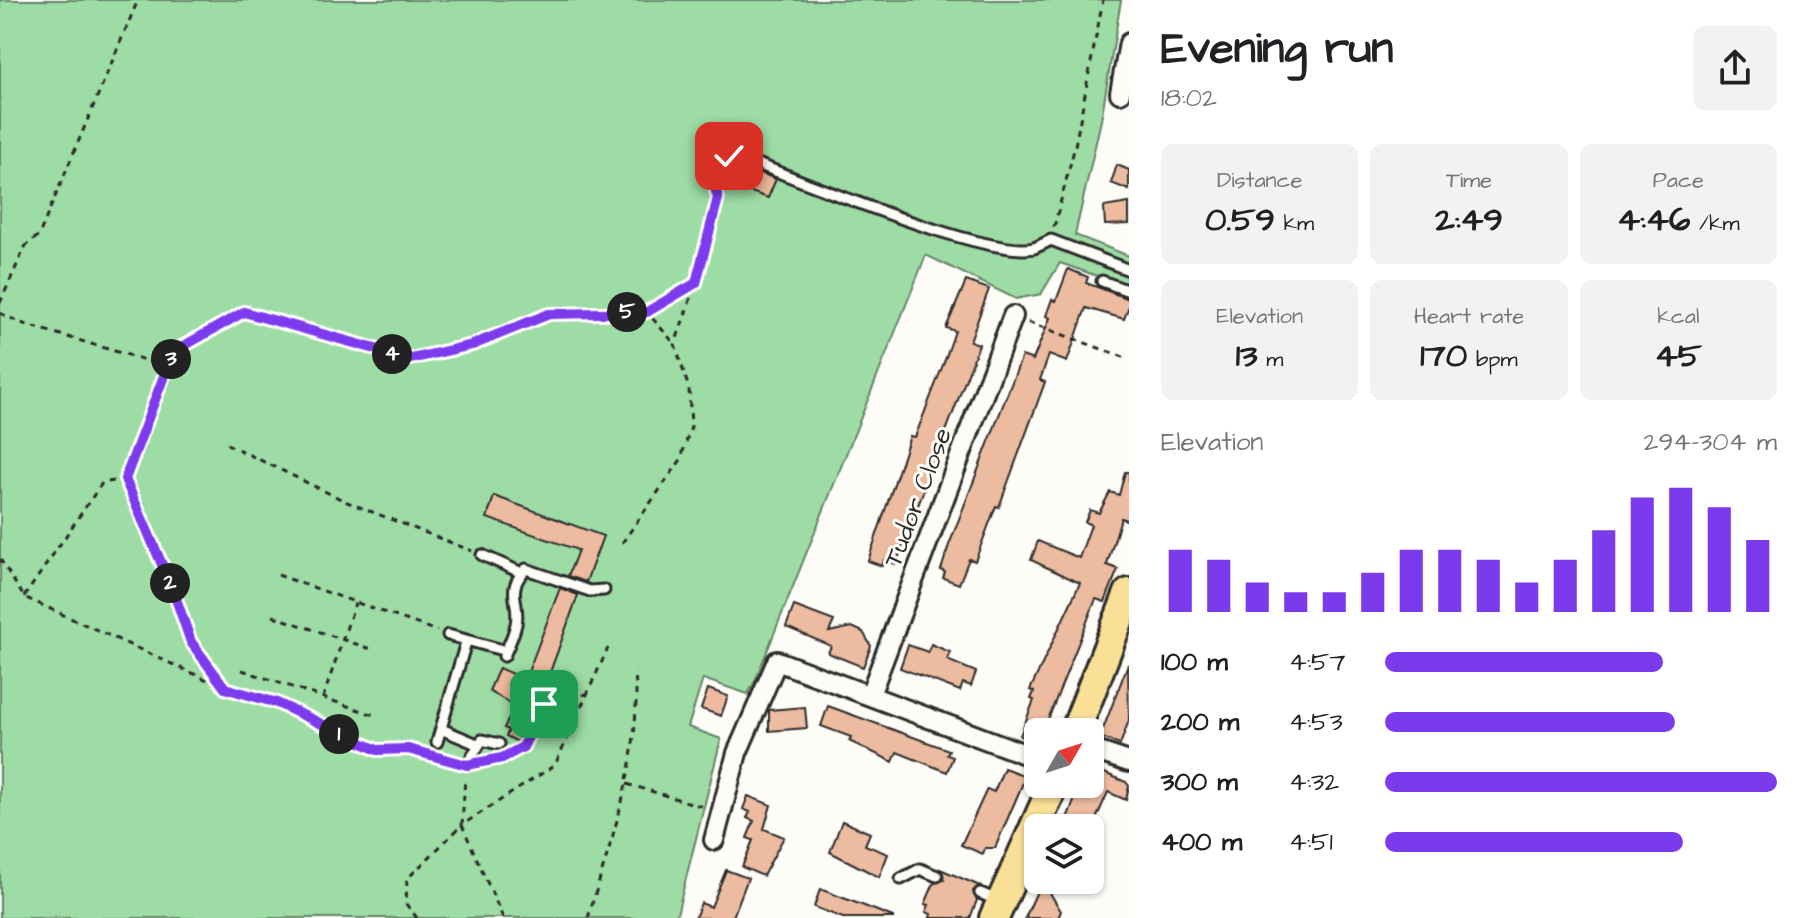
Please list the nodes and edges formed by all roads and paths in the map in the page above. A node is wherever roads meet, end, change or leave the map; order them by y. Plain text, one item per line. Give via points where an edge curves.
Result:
1 (138, 0) edge
2 (1103, 0) edge
3 (1129, 43) edge
4 (1120, 93) dead end
5 (736, 156) joint
6 (1051, 240) junction
7 (1129, 270) edge
8 (1102, 281) dead end
9 (696, 283) junction
10 (1129, 291) edge
11 (0, 303) edge
12 (647, 312) junction
13 (0, 313) edge
14 (1013, 316) joint
15 (675, 344) junction
16 (1129, 359) edge
17 (168, 367) junction
18 (227, 444) dead end
19 (125, 479) junction
20 (622, 543) dead end
21 (482, 555) joint
22 (0, 559) edge
23 (522, 573) junction
24 (278, 575) dead end
25 (604, 590) dead end
26 (1129, 593) edge
27 (24, 597) junction
28 (355, 603) junction
29 (273, 616) dead end
30 (448, 635) joint
31 (342, 640) junction
32 (466, 642) junction
33 (608, 648) dead end
34 (371, 649) dead end
35 (242, 670) dead end
36 (635, 672) dead end
37 (219, 682) junction
38 (586, 694) junction
39 (870, 695) junction
40 (323, 698) junction
41 (374, 715) dead end
42 (1080, 718) edge
43 (441, 729) junction
44 (437, 742) dead end
45 (477, 744) junction
46 (499, 744) dead end
47 (1024, 754) edge
48 (1104, 754) edge
49 (1129, 762) edge
50 (467, 765) junction
51 (627, 784) junction
52 (1047, 798) edge
53 (719, 811) junction
54 (462, 825) junction
55 (714, 840) dead end
56 (937, 876) dead end
57 (901, 879) dead end
58 (992, 904) edge
59 (417, 918) edge
60 (503, 918) edge
61 (588, 918) edge

1 - 11 path via 39,235 25,247
2 - 6 path
3 - 4 street
5 - 6 lane via 961,236 1033,248
5 - 9 path via 729,156 716,191
6 - 7 lane
8 - 10 lane
9 - 12 path
9 - 15 path
12 - 15 path
12 - 17 path via 549,314 472,345 411,359 244,312 173,352
13 - 17 path
14 - 16 path
14 - 39 street, Tudor Close
15 - 20 path via 689,389 691,427 680,461
17 - 19 path
18 - 21 path via 347,502
19 - 27 path via 102,483
19 - 37 path via 191,642
21 - 23 lane
22 - 27 path
23 - 25 lane via 526,569 590,591
23 - 32 lane via 512,599 517,622 505,654
24 - 28 path
26 - 42 main road
27 - 37 path
28 - 30 path
28 - 31 path
29 - 31 path
30 - 32 lane
31 - 34 path
31 - 40 path
32 - 43 lane
33 - 38 path
35 - 40 path
36 - 51 path via 638,708
37 - 50 path via 377,750 408,749
38 - 50 path via 544,704 523,747 502,758
38 - 54 path via 555,765
39 - 47 street
39 - 53 street via 771,659
40 - 41 path
43 - 44 lane
43 - 45 lane
45 - 46 lane
45 - 50 lane
48 - 49 street
50 - 54 path
51 - 53 path
51 - 61 path
52 - 58 main road
53 - 55 street
54 - 59 path via 407,879 406,904
54 - 60 path
56 - 57 lane via 920,869

